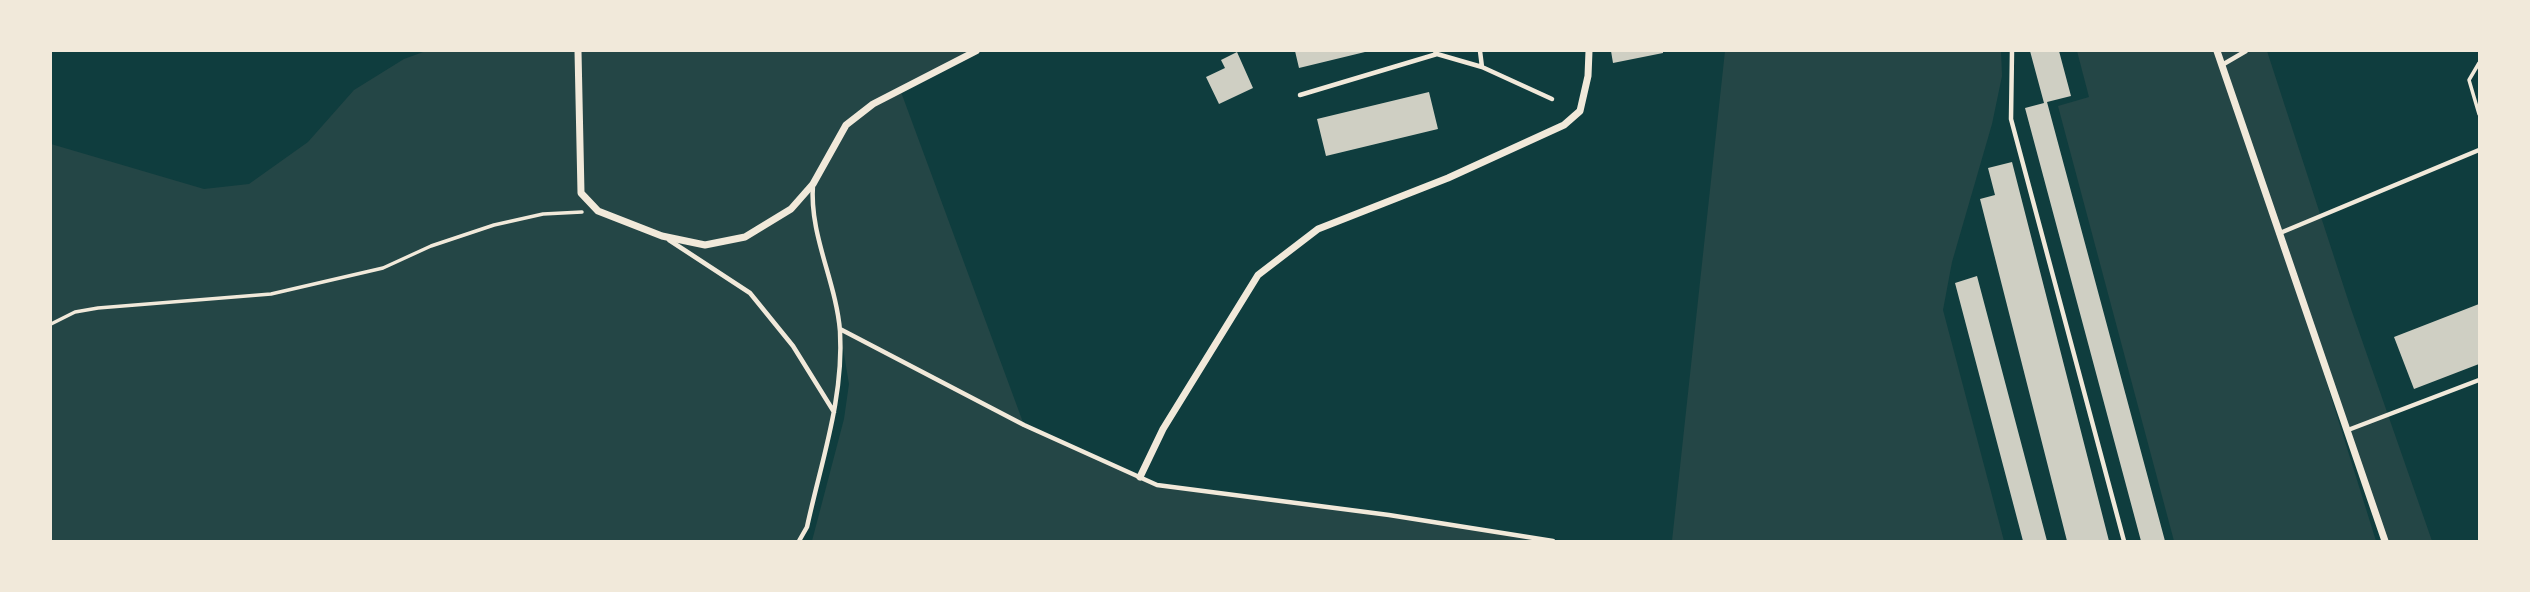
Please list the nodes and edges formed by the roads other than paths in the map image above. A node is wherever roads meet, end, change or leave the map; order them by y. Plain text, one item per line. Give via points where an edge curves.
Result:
1 (578, 51) edge
2 (976, 51) edge
3 (1480, 51) edge
4 (1590, 51) edge
5 (2012, 51) edge
6 (2217, 51) edge
7 (2246, 51) edge
8 (1436, 52) edge
9 (2222, 65) junction
10 (1482, 67) junction
11 (1300, 95) dead end
12 (1552, 99) dead end
13 (2479, 150) edge
14 (813, 184) junction
15 (2280, 233) junction
16 (662, 236) junction
17 (840, 329) junction
18 (2479, 380) edge
19 (835, 413) junction
20 (2348, 430) junction
21 (1140, 477) junction
22 (799, 541) edge
23 (1553, 541) edge
24 (2124, 541) edge
25 (2385, 541) edge

1 - 16 street via 581,193 598,211
2 - 14 street via 873,104 846,125
3 - 10 lane
4 - 21 street via 1580,111 1564,125 1448,178 1318,229 1258,275 1163,429
5 - 24 lane via 2011,119
6 - 9 street
7 - 9 lane
8 - 10 lane
8 - 11 lane
9 - 15 street
10 - 12 lane
13 - 15 lane
14 - 16 street via 791,209 745,237 705,245
14 - 17 lane via 815,228
15 - 20 street
16 - 19 lane via 750,293 793,346
17 - 19 lane
17 - 21 lane via 1024,425
18 - 20 lane
19 - 22 lane via 807,527
20 - 25 street
21 - 23 lane via 1157,485

